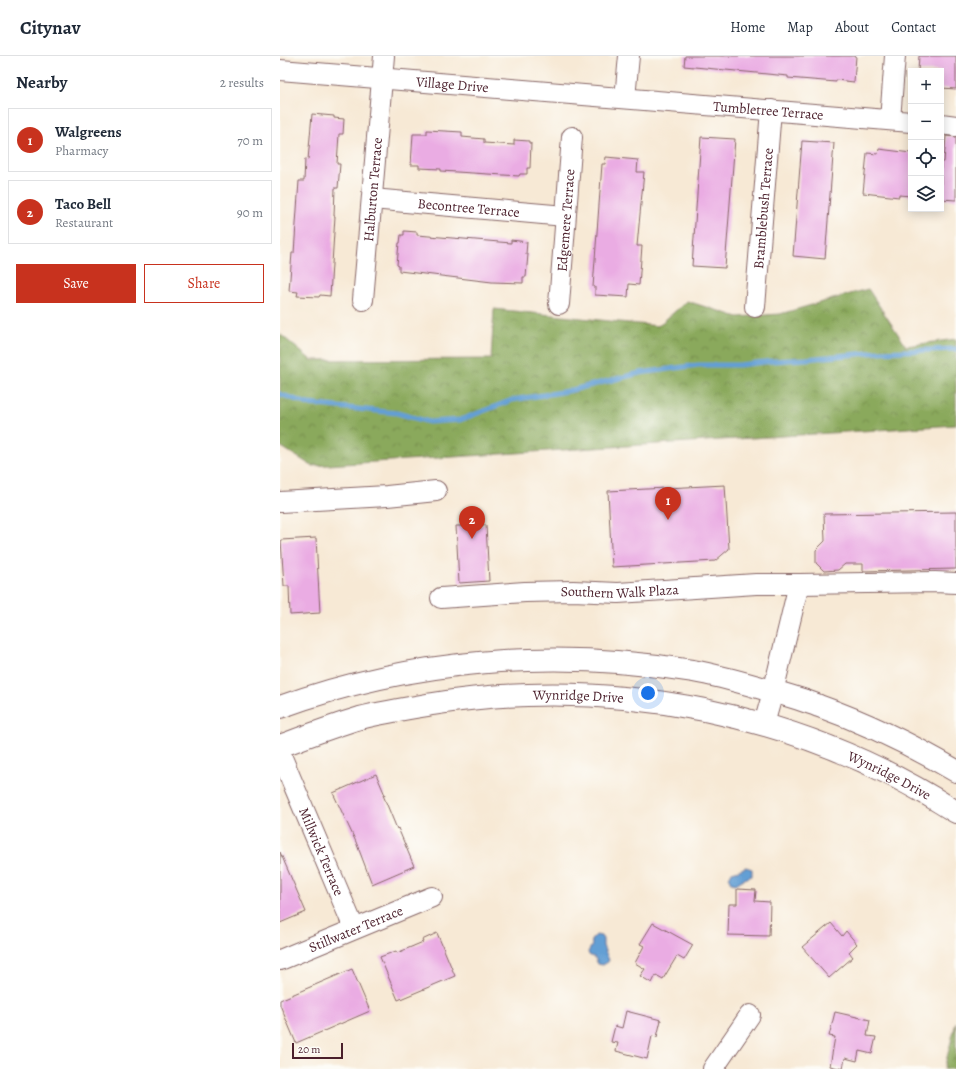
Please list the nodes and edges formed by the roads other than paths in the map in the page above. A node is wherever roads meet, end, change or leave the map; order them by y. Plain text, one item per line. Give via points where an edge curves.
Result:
1 (384, 56) edge
2 (629, 56) edge
3 (895, 56) edge
4 (280, 70) edge
5 (382, 78) junction
6 (625, 98) junction
7 (771, 110) junction
8 (890, 120) junction
9 (908, 122) edge
10 (944, 124) edge
11 (956, 126) edge
12 (572, 137) dead end
13 (372, 199) junction
14 (565, 216) junction
15 (363, 300) dead end
16 (559, 304) dead end
17 (755, 307) dead end
18 (436, 490) dead end
19 (280, 502) edge
20 (799, 584) junction
21 (956, 584) edge
22 (441, 598) dead end
23 (773, 692) junction
24 (280, 707) edge
25 (764, 724) junction
26 (280, 746) edge
27 (280, 752) edge
28 (956, 771) edge
29 (956, 812) edge
30 (432, 897) dead end
31 (354, 928) junction
32 (280, 960) edge
33 (750, 1015) dead end
34 (713, 1069) edge

1 - 5 street, Halburton Terrace
2 - 6 street
3 - 8 street
4 - 5 street, Village Drive
5 - 6 street, Village Drive
5 - 13 street, Halburton Terrace
6 - 7 street, Tumbletree Terrace
7 - 8 street, Tumbletree Terrace
7 - 17 street, Bramblebush Terrace
8 - 9 street, Tumbletree Terrace
10 - 11 street
12 - 14 street, Edgemere Terrace
13 - 14 street, Becontree Terrace
13 - 15 street, Halburton Terrace
14 - 16 street, Edgemere Terrace
18 - 19 street via 387,496
20 - 21 street, Southern Walk Plaza
20 - 22 street, Southern Walk Plaza via 756,584 618,593 525,592
20 - 23 street
23 - 24 street via 695,671 650,665 553,659 450,665 353,684
23 - 25 street
23 - 28 street via 819,706 868,726 918,749
25 - 26 street, Wynridge Drive via 691,707 649,701 558,694 512,695 405,708 361,718
25 - 29 street, Wynridge Drive via 816,742 896,777
27 - 31 street, Millwick Terrace
30 - 31 street, Stillwater Terrace
31 - 32 street, Stillwater Terrace
33 - 34 street

